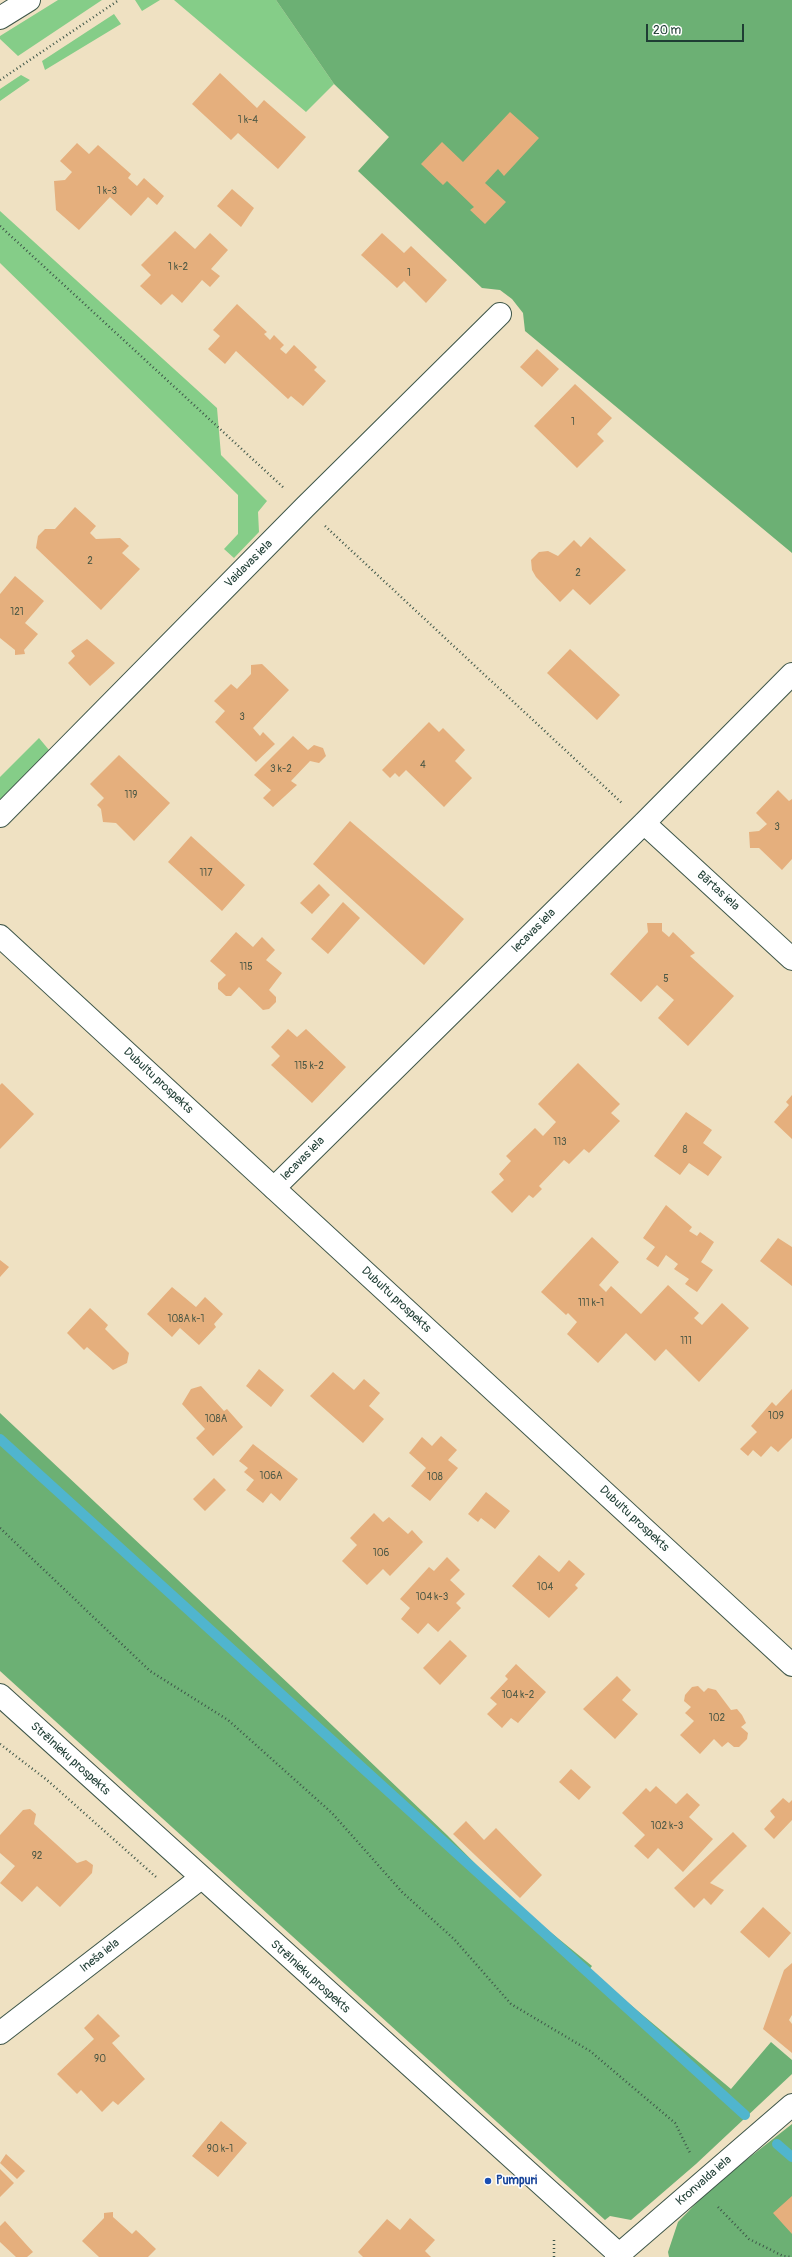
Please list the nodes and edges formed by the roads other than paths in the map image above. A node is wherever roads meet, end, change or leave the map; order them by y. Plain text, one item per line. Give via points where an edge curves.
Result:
1 (28, 0) edge
2 (0, 18) edge
3 (500, 314) dead end
4 (792, 674) edge
5 (0, 816) edge
6 (644, 823) junction
7 (0, 936) edge
8 (792, 959) edge
9 (274, 1188) junction
10 (792, 1664) edge
11 (0, 1695) edge
12 (201, 1878) junction
13 (0, 2033) edge
14 (792, 2105) edge
15 (619, 2256) edge

1 - 2 street
3 - 5 street, Vaidavas iela
4 - 6 street, Iecavas iela
6 - 8 street, Bārtas iela
6 - 9 street, Iecavas iela
7 - 9 street, Dubultu prospekts
9 - 10 street, Dubultu prospekts
11 - 12 street, Strēlnieku prospekts
12 - 13 street, Ineša iela
12 - 15 street, Strēlnieku prospekts
14 - 15 street, Kronvalda iela

